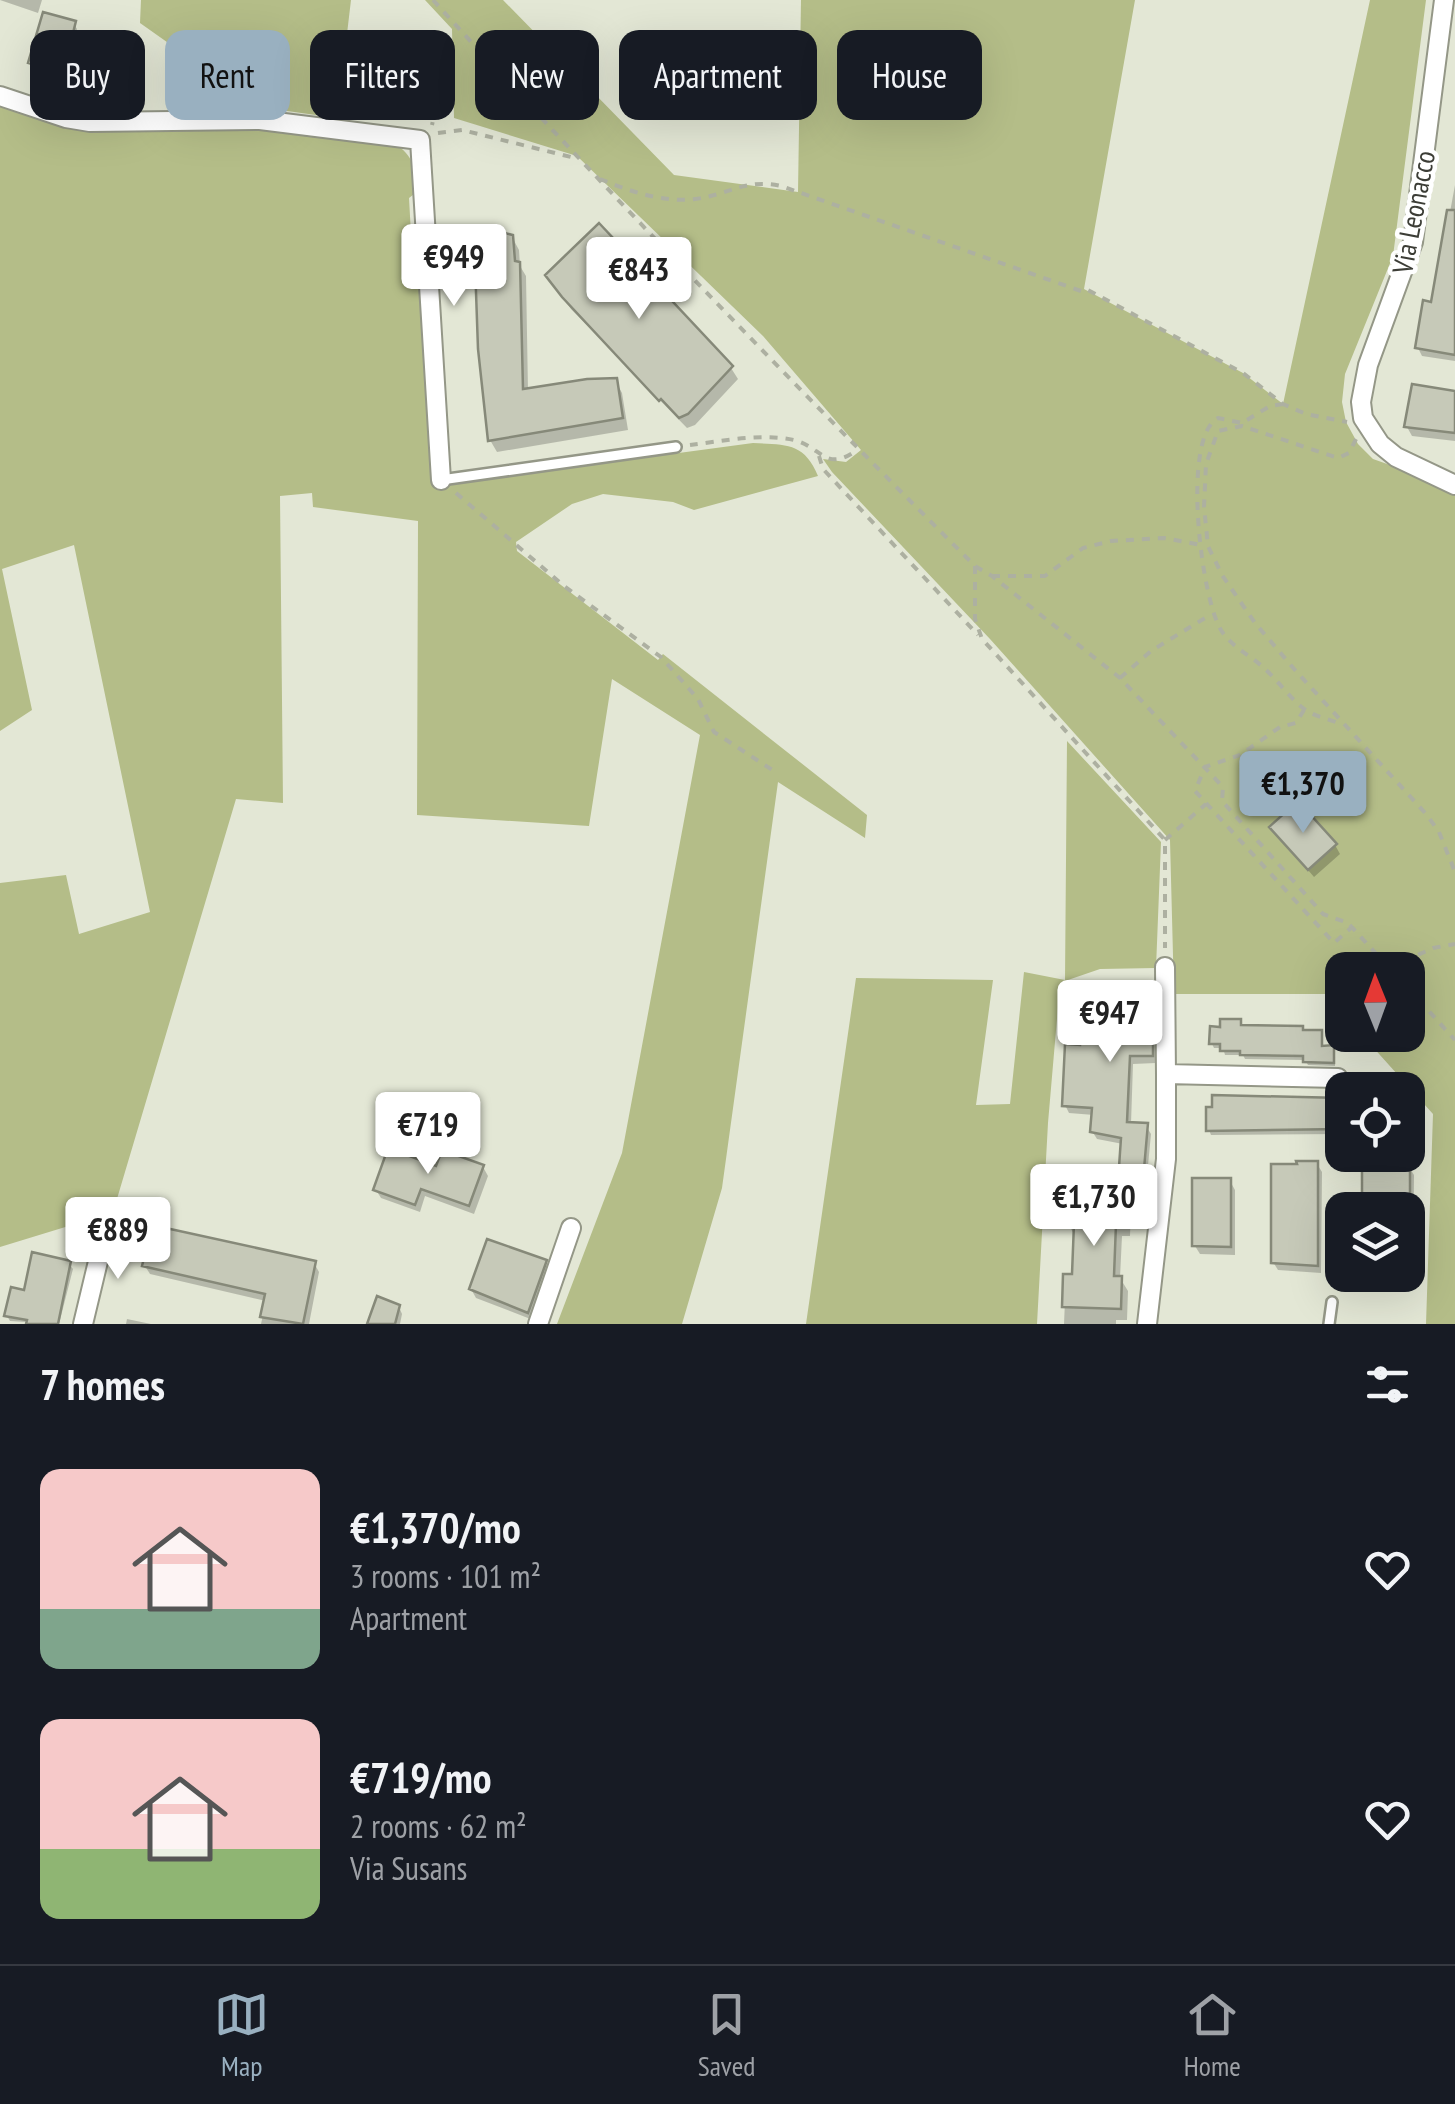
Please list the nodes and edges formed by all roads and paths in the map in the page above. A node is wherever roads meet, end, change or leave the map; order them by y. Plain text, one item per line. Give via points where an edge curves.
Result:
1 (432, 0) edge
2 (1444, 0) edge
3 (0, 96) edge
4 (433, 120) edge
5 (420, 140) junction
6 (576, 158) junction
7 (596, 178) junction
8 (1283, 404) junction
9 (1354, 420) junction
10 (1210, 445) junction
11 (676, 447) joint
12 (859, 450) junction
13 (1349, 453) dead end
14 (819, 456) junction
15 (1198, 475) junction
16 (441, 480) junction
17 (1455, 486) edge
18 (1201, 545) junction
19 (974, 566) junction
20 (992, 576) junction
21 (1212, 613) junction
22 (982, 639) junction
23 (1120, 678) junction
24 (1304, 710) junction
25 (1343, 724) junction
26 (1205, 767) junction
27 (776, 773) dead end
28 (1206, 804) junction
29 (1165, 840) junction
30 (1455, 872) edge
31 (1352, 927) junction
32 (1455, 944) edge
33 (1375, 952) edge
34 (1425, 952) edge
35 (1164, 967) joint
36 (1425, 1007) edge
37 (1455, 1040) edge
38 (1166, 1074) junction
39 (1325, 1078) edge
40 (106, 1228) dead end
41 (571, 1228) dead end
42 (1332, 1302) dead end
43 (83, 1324) edge
44 (538, 1324) edge
45 (1147, 1324) edge
46 (1330, 1324) edge

1 - 6 path
2 - 9 street, Via Leonacco via 1413,242
3 - 5 street via 90,122 260,120
4 - 5 path
5 - 6 path via 462,130
5 - 16 street
6 - 7 path
7 - 8 path via 634,193 691,200 742,184 781,186 1086,289 1243,372
7 - 12 path
8 - 9 path
8 - 15 path via 1242,423 1210,422
9 - 17 street via 1396,457
10 - 13 path via 1218,430 1242,426 1330,456
10 - 15 path
10 - 25 path via 1204,480 1208,546 1255,623
11 - 14 path via 794,440
11 - 16 lane
12 - 14 path via 844,459
12 - 19 path
14 - 22 path
15 - 18 path
16 - 27 path via 564,586 661,658 698,699 714,732
18 - 20 path via 1164,538 1111,541 1082,548 1045,576
18 - 21 path
19 - 20 path
19 - 22 path
20 - 23 path
21 - 23 path
21 - 24 path via 1237,649
22 - 29 path
23 - 26 path
24 - 25 path
24 - 26 path via 1296,723
25 - 30 path via 1439,832
26 - 28 path via 1195,791
26 - 31 path via 1223,787 1222,801 1323,914
28 - 29 path
28 - 31 path via 1334,943
29 - 35 path
31 - 33 path
32 - 34 path
35 - 38 street
36 - 37 path
38 - 39 street
38 - 45 street via 1166,1160
40 - 43 street
41 - 44 street
42 - 46 lane

